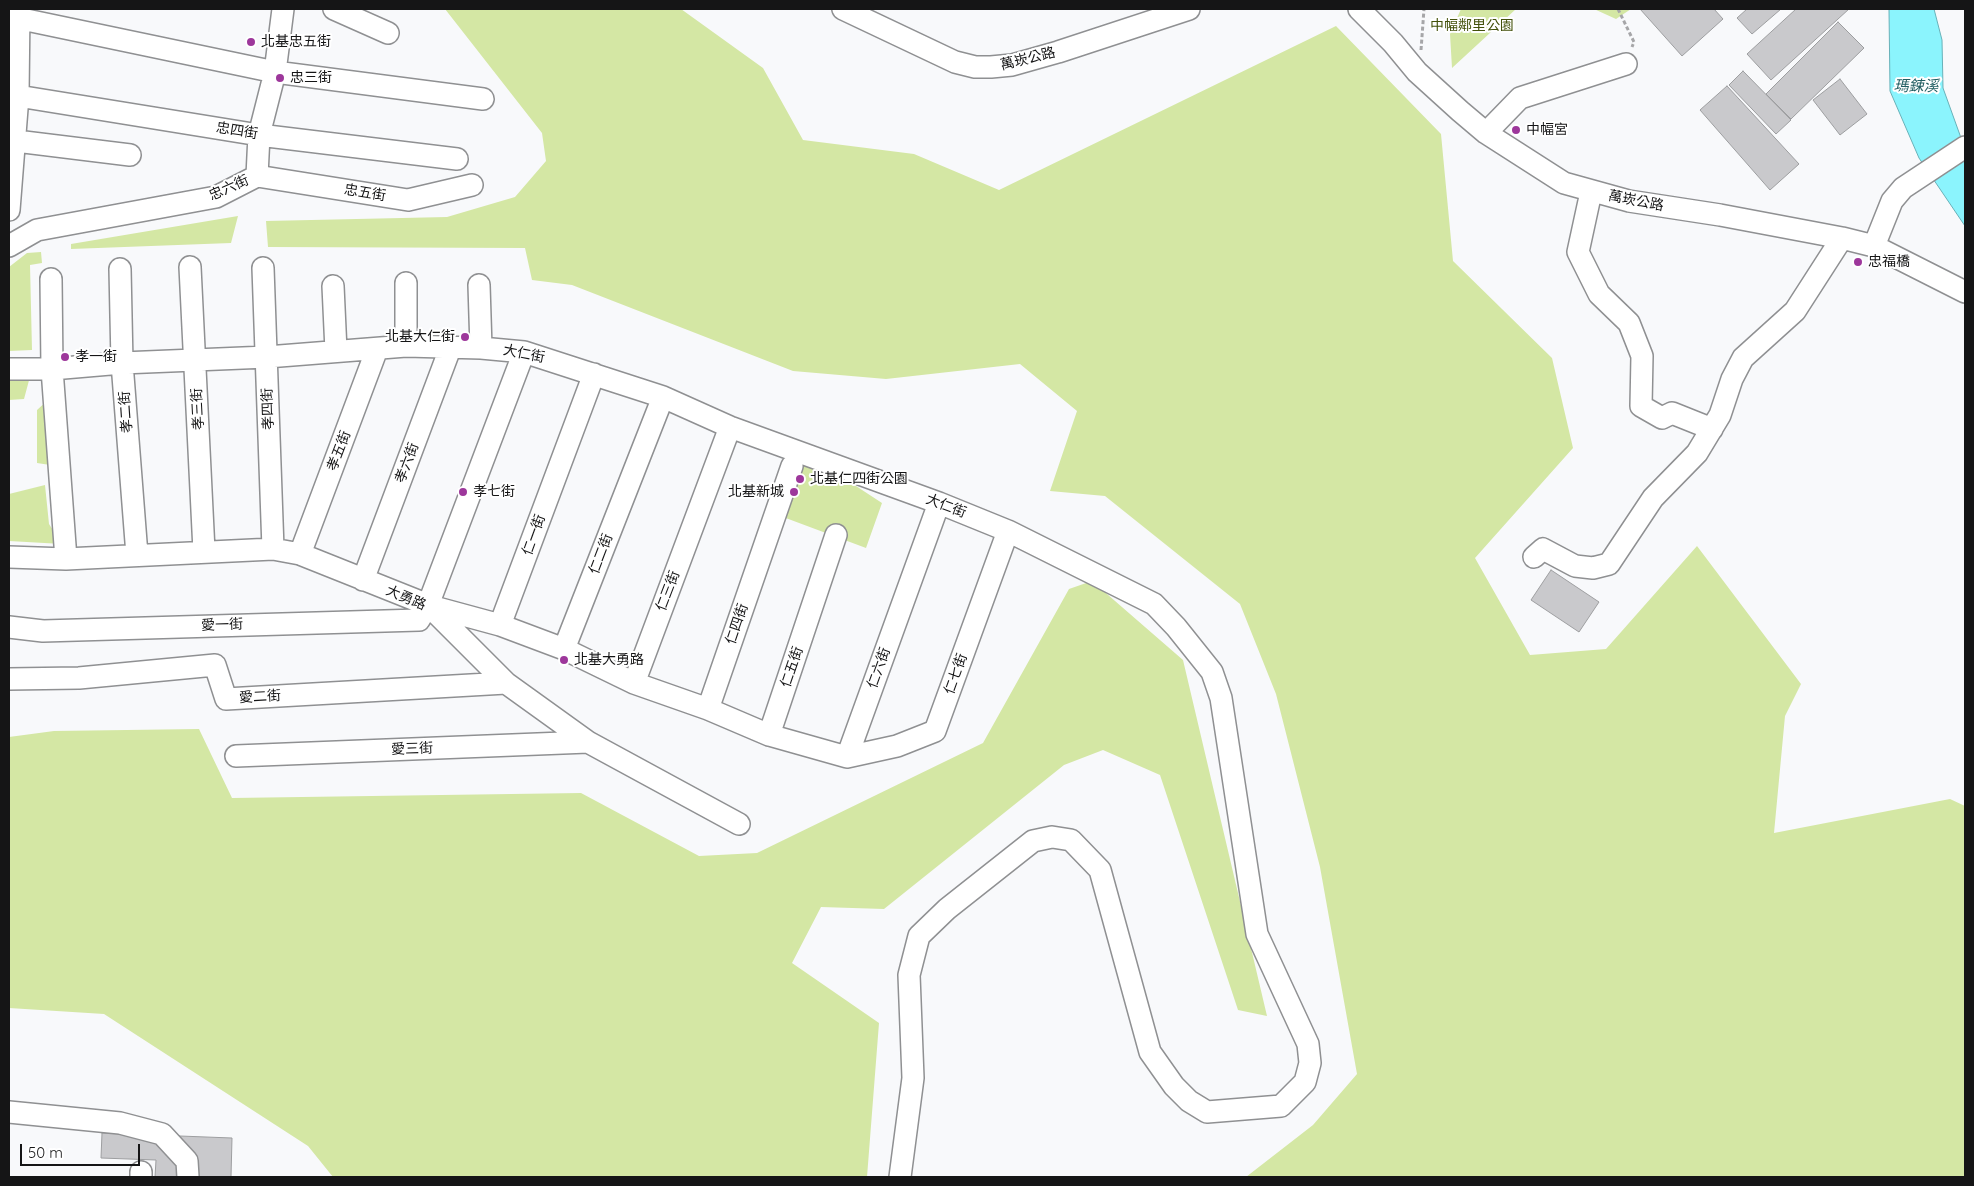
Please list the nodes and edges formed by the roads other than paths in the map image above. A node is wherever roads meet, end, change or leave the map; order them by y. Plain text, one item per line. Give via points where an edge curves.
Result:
1 (283, 9) edge
2 (334, 9) edge
3 (843, 9) edge
4 (1189, 9) edge
5 (1359, 9) edge
6 (18, 13) edge
7 (388, 33) dead end
8 (1626, 64) road end
9 (275, 72) junction
10 (18, 96) junction
11 (483, 99) dead end
12 (1486, 133) junction
13 (259, 135) junction
14 (16, 140) junction
15 (1965, 147) edge
16 (130, 155) dead end
17 (457, 158) dead end
18 (257, 176) junction
19 (472, 186) dead end
20 (1591, 192) junction
21 (9, 210) edge
22 (1842, 238) junction
23 (9, 246) edge
24 (1874, 246) junction
25 (190, 267) dead end
26 (263, 268) dead end
27 (120, 270) dead end
28 (51, 279) dead end
29 (406, 283) dead end
30 (333, 286) dead end
31 (479, 286) dead end
32 (1965, 292) edge
33 (406, 346) junction
34 (451, 346) junction
35 (480, 348) junction
36 (377, 349) junction
37 (336, 350) junction
38 (524, 352) junction
39 (267, 357) junction
40 (195, 361) junction
41 (122, 363) junction
42 (9, 369) edge
43 (52, 369) junction
44 (594, 374) junction
45 (663, 396) junction
46 (730, 427) junction
47 (1712, 429) junction
48 (792, 466) dead end
49 (939, 503) junction
50 (1008, 531) junction
51 (836, 535) dead end
52 (273, 549) junction
53 (204, 552) junction
54 (300, 554) junction
55 (137, 555) junction
56 (9, 557) edge
57 (1534, 557) dead end
58 (66, 558) junction
59 (363, 580) junction
60 (428, 606) junction
61 (500, 625) junction
62 (9, 627) edge
63 (564, 649) junction
64 (9, 679) edge
65 (634, 682) junction
66 (506, 683) junction
67 (708, 709) junction
68 (769, 735) junction
69 (588, 742) junction
70 (236, 756) dead end
71 (846, 757) junction
72 (739, 824) dead end
73 (9, 1112) edge
74 (188, 1177) edge
75 (900, 1177) edge

1 - 9 street, 忠六街
2 - 7 street
3 - 4 street, 萬崁公路 via 955,62 975,67 1012,65
5 - 12 street, 萬崁公路 via 1417,72
6 - 9 street
6 - 10 street
8 - 12 street via 1520,98
9 - 11 street
9 - 13 street, 忠六街
10 - 13 street, 忠四街
10 - 14 street
12 - 20 street, 萬崁公路 via 1564,183
13 - 17 street, 忠四街
13 - 18 street, 忠六街
14 - 16 street
14 - 21 street
15 - 24 street via 1903,188 1892,201
18 - 19 street, 忠五街 via 408,200
18 - 23 street, 忠六街 via 216,197 37,230
20 - 22 street, 萬崁公路
20 - 47 street via 1578,252 1599,294 1629,323 1642,356 1641,406 1662,418 1672,413
22 - 24 street, 萬崁公路
22 - 47 street via 1795,311 1743,358
24 - 32 street, 萬崁公路
25 - 40 street, 孝三街
26 - 39 street, 孝四街
27 - 41 street, 孝二街
28 - 43 street
29 - 33 street
30 - 37 street
31 - 35 street
33 - 34 street, 大仁街
33 - 36 street, 大仁街
34 - 35 street, 大仁街
34 - 59 street, 孝六街
35 - 38 street, 大仁街
36 - 37 street, 大仁街
36 - 54 street, 孝五街
37 - 39 street, 大仁街
38 - 44 street, 大仁街
38 - 60 street
39 - 40 street, 大仁街
39 - 52 street, 孝四街
40 - 41 street, 大仁街
40 - 53 street, 孝三街
41 - 43 street, 大仁街
41 - 55 street, 孝二街
42 - 43 street, 大仁街
43 - 58 street
44 - 45 street, 大仁街
44 - 61 street, 仁一街
45 - 46 street, 大仁街
45 - 63 street, 仁二街
46 - 49 street, 大仁街
46 - 65 street, 仁三街
47 - 57 street via 1697,453 1653,498 1609,564 1593,568 1575,566 1543,549
48 - 67 street, 仁四街
49 - 50 street, 大仁街
49 - 71 street, 仁六街
50 - 71 street, 仁七街 via 935,731 897,746
50 - 75 street, 大仁街 via 1154,604 1212,672 1221,698 1257,934 1308,1044 1310,1063 1305,1082 1281,1106 1207,1112 1189,1101 1150,1052 1100,870 1071,840 1052,837 1033,841 947,908 919,936 909,975 913,1078
51 - 68 street, 仁五街
52 - 53 street, 大勇路
52 - 54 street, 大勇路
53 - 55 street, 大勇路
54 - 59 street, 大勇路
55 - 58 street, 大勇路
56 - 58 street, 大勇路
59 - 60 street, 大勇路
60 - 61 street
60 - 62 street, 愛一街 via 419,620 43,631
60 - 66 street, 大勇路
61 - 63 street
63 - 65 street
64 - 66 street, 愛二街 via 79,678 215,665 226,699
65 - 67 street
66 - 69 street, 大勇路
67 - 68 street
68 - 71 street
69 - 70 street, 愛三街
69 - 72 street, 大勇路
73 - 74 street via 120,1123 162,1134 187,1161

